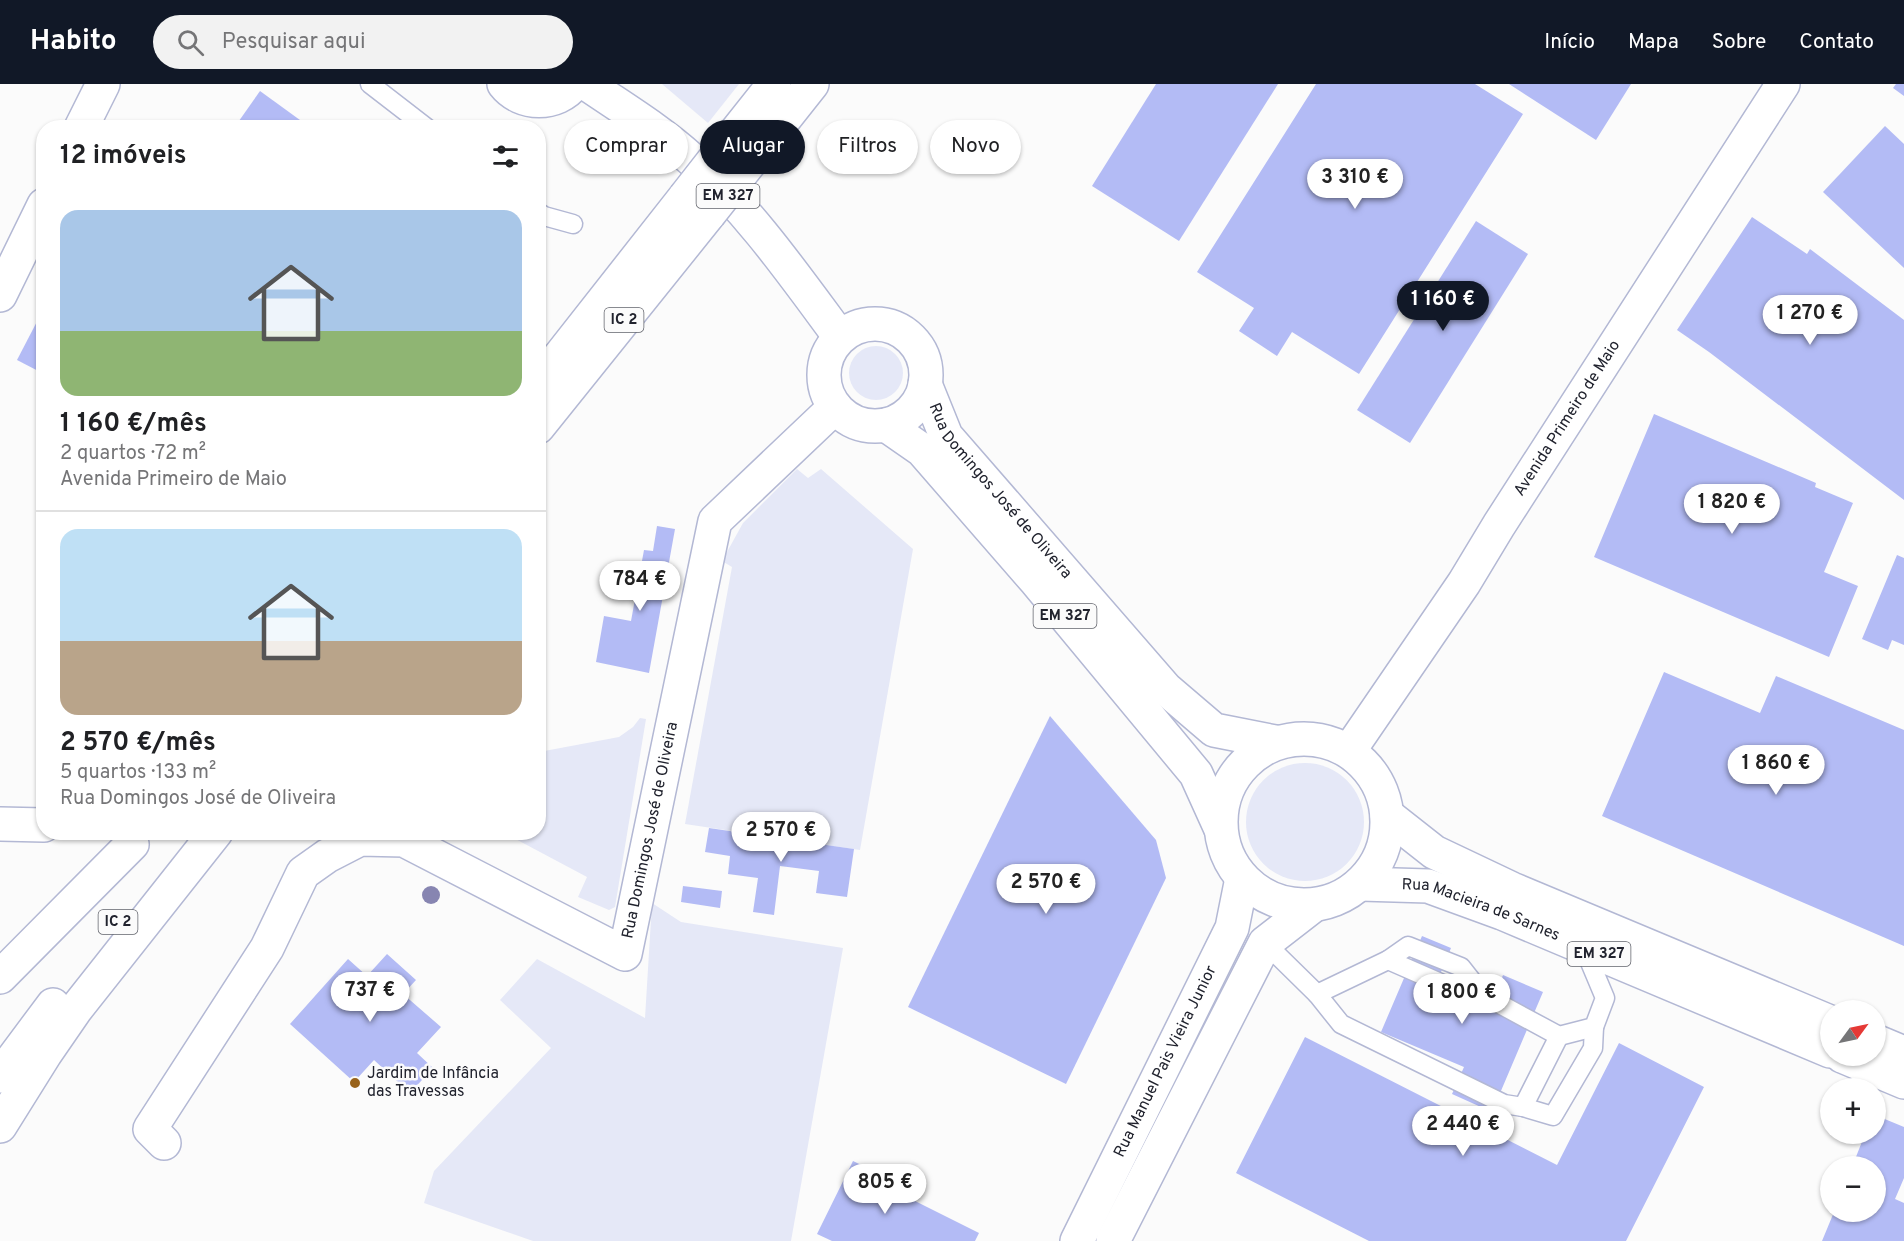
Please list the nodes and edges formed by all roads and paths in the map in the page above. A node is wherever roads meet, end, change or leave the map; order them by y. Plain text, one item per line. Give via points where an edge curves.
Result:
1 (103, 84) edge
2 (370, 84) edge
3 (504, 84) edge
4 (574, 84) edge
5 (587, 84) edge
6 (774, 84) edge
7 (812, 84) edge
8 (1783, 84) edge
9 (85, 120) edge
10 (417, 120) edge
11 (756, 120) edge
12 (774, 120) edge
13 (722, 174) edge
14 (697, 205) junction
15 (546, 217) edge
16 (36, 221) edge
17 (573, 224) dead end
18 (0, 295) edge
19 (840, 337) junction
20 (546, 375) edge
21 (925, 384) junction
22 (835, 407) junction
23 (546, 416) edge
24 (886, 425) junction
25 (1275, 742) junction
26 (1349, 751) junction
27 (1387, 815) junction
28 (0, 824) edge
29 (36, 825) edge
30 (1220, 827) junction
31 (131, 840) edge
32 (182, 840) edge
33 (210, 840) edge
34 (358, 840) edge
35 (404, 840) edge
36 (1242, 879) junction
37 (1360, 884) junction
38 (1314, 905) junction
39 (1265, 943) junction
40 (1584, 948) junction
41 (0, 977) edge
42 (1317, 994) junction
43 (1820, 1018) edge
44 (1594, 1027) junction
45 (1559, 1036) junction
46 (1886, 1046) edge
47 (1820, 1047) edge
48 (1904, 1053) edge
49 (1866, 1066) edge
50 (0, 1076) edge
51 (1904, 1082) edge
52 (1523, 1107) junction
53 (0, 1126) edge
54 (164, 1143) dead end
55 (1077, 1241) edge
56 (1113, 1241) edge

1 - 9 main road
2 - 10 lane
3 - 4 main road via 518,96 545,101 558,97
5 - 19 main road, EM 327 via 689,157 717,184 751,221
6 - 11 main road, IC 2
7 - 12 main road, IC 2
8 - 26 main road, Avenida Primeiro de Maio via 1464,582
13 - 14 main road, IC 2, bridge
14 - 20 main road, IC 2
14 - 23 main road, IC 2
15 - 17 lane
16 - 18 main road
19 - 21 main road, Rua Domingos José de Oliveira / EM 327 via 869,324 899,331 921,353
19 - 22 main road via 825,363 827,394
21 - 24 main road, Rua Domingos José de Oliveira via 912,410
21 - 25 main road, Rua Domingos José de Oliveira / EM 327 via 946,436 1166,689 1214,730
22 - 24 main road, Rua Domingos José de Oliveira / EM 327 via 858,423
22 - 35 main road, Rua Domingos José de Oliveira via 715,521 625,954
24 - 30 main road, Rua Domingos José de Oliveira / EM 327 via 922,450 1044,590 1196,774
25 - 26 main road, EM 327 via 1300,737 1325,741
25 - 30 main road, EM 327 via 1252,755 1235,773 1223,799
26 - 27 main road, EM 327 via 1368,768 1381,790
27 - 37 main road, EM 327 via 1385,840 1377,864
27 - 43 main road, Rua Macieira de Sarnes / EM 327 via 1434,852 1512,889
28 - 29 main road
30 - 36 main road, EM 327 via 1227,854
31 - 41 main road via 132,844
32 - 50 main road, IC 2
33 - 53 main road, IC 2 via 76,1010
34 - 54 main road, Rua Domingos José de Oliveira via 303,873 267,948 150,1129
36 - 38 main road, EM 327 via 1264,896 1289,904
36 - 55 main road, Rua Manuel Pais Vieira Junior via 1232,928
37 - 38 main road, EM 327 via 1339,898
37 - 40 main road, Rua Macieira de Sarnes / EM 327 via 1428,886
38 - 39 main road, Rua Manuel Pais Vieira Junior
39 - 42 lane
39 - 56 main road, Rua Manuel Pais Vieira Junior
40 - 44 lane via 1605,998
40 - 47 main road, Rua Macieira de Sarnes / EM 327
42 - 45 lane via 1388,960 1408,946 1461,967 1483,995
42 - 52 lane via 1341,1024 1503,1104
44 - 45 lane
44 - 52 lane via 1593,1048 1553,1116
45 - 52 lane
46 - 48 main road
49 - 51 main road

